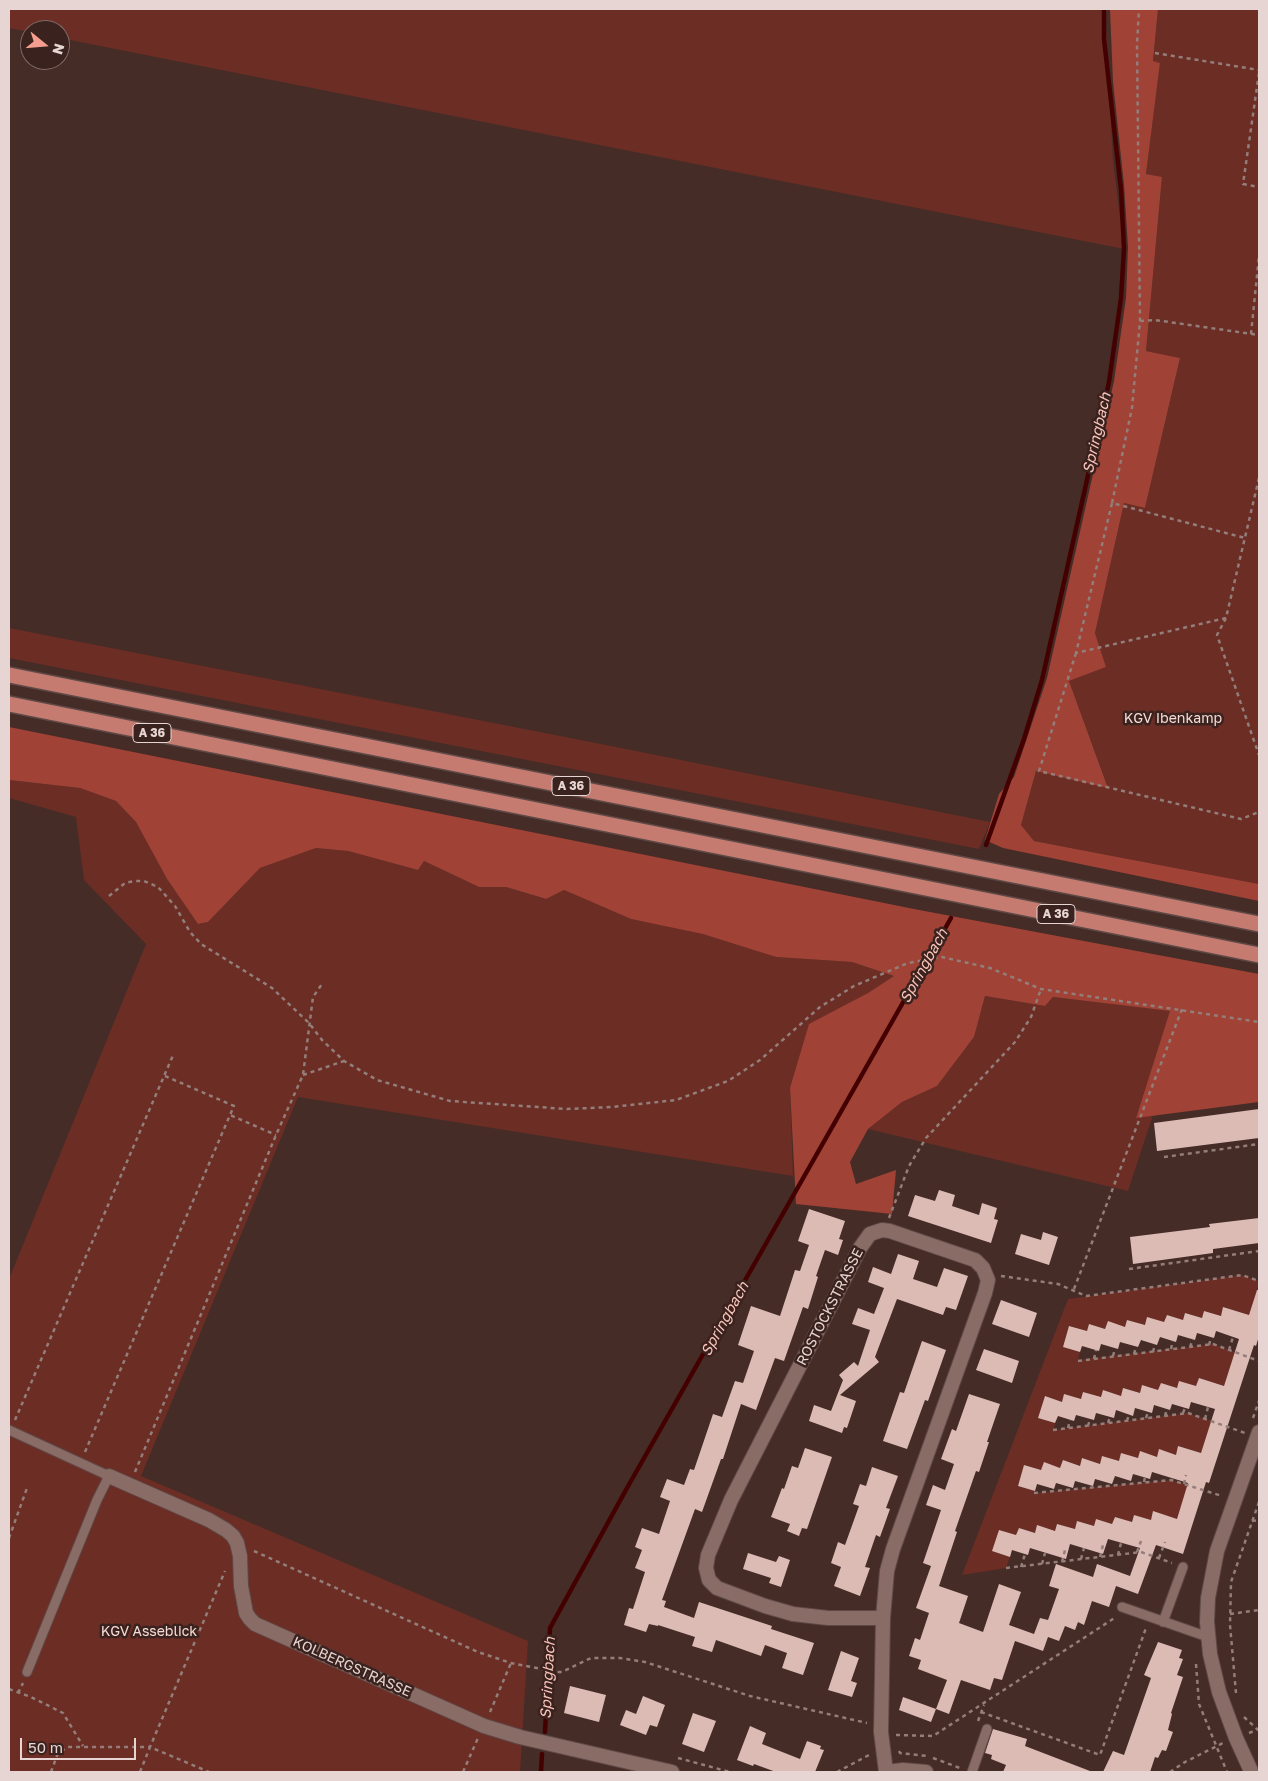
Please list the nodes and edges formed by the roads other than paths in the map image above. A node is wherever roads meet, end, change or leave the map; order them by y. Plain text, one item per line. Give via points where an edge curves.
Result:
1 (9, 675) edge
2 (9, 704) edge
3 (1259, 924) edge
4 (1256, 955) edge
5 (10, 1430) edge
6 (1253, 1433) edge
7 (108, 1476) junction
8 (1183, 1567) road end
9 (1126, 1609) road end
10 (883, 1618) junction
11 (1163, 1622) junction
12 (1208, 1637) junction
13 (27, 1672) dead end
14 (986, 1729) dead end
15 (1253, 1770) edge
16 (672, 1772) edge
17 (886, 1772) edge
18 (926, 1772) edge
19 (972, 1772) edge

1 - 3 highway, A 36
2 - 4 highway, A 36
5 - 7 lane
6 - 12 street via 1215,1559 1208,1598
7 - 13 lane
7 - 16 street, KOLBERGSTRASSE via 209,1520 232,1536 240,1556 246,1612 255,1624 484,1726
8 - 11 lane
9 - 11 lane
10 - 10 street, ROSTOCKSTRASSE via 887,1571 893,1549 988,1280 983,1268 974,1260 882,1230 870,1234 860,1248 731,1500 708,1555 706,1568 709,1580 717,1588 765,1606 811,1616
10 - 17 street, ROSTOCKSTRASSE via 881,1732
11 - 12 lane
12 - 15 street via 1218,1692
14 - 19 lane
17 - 18 street

